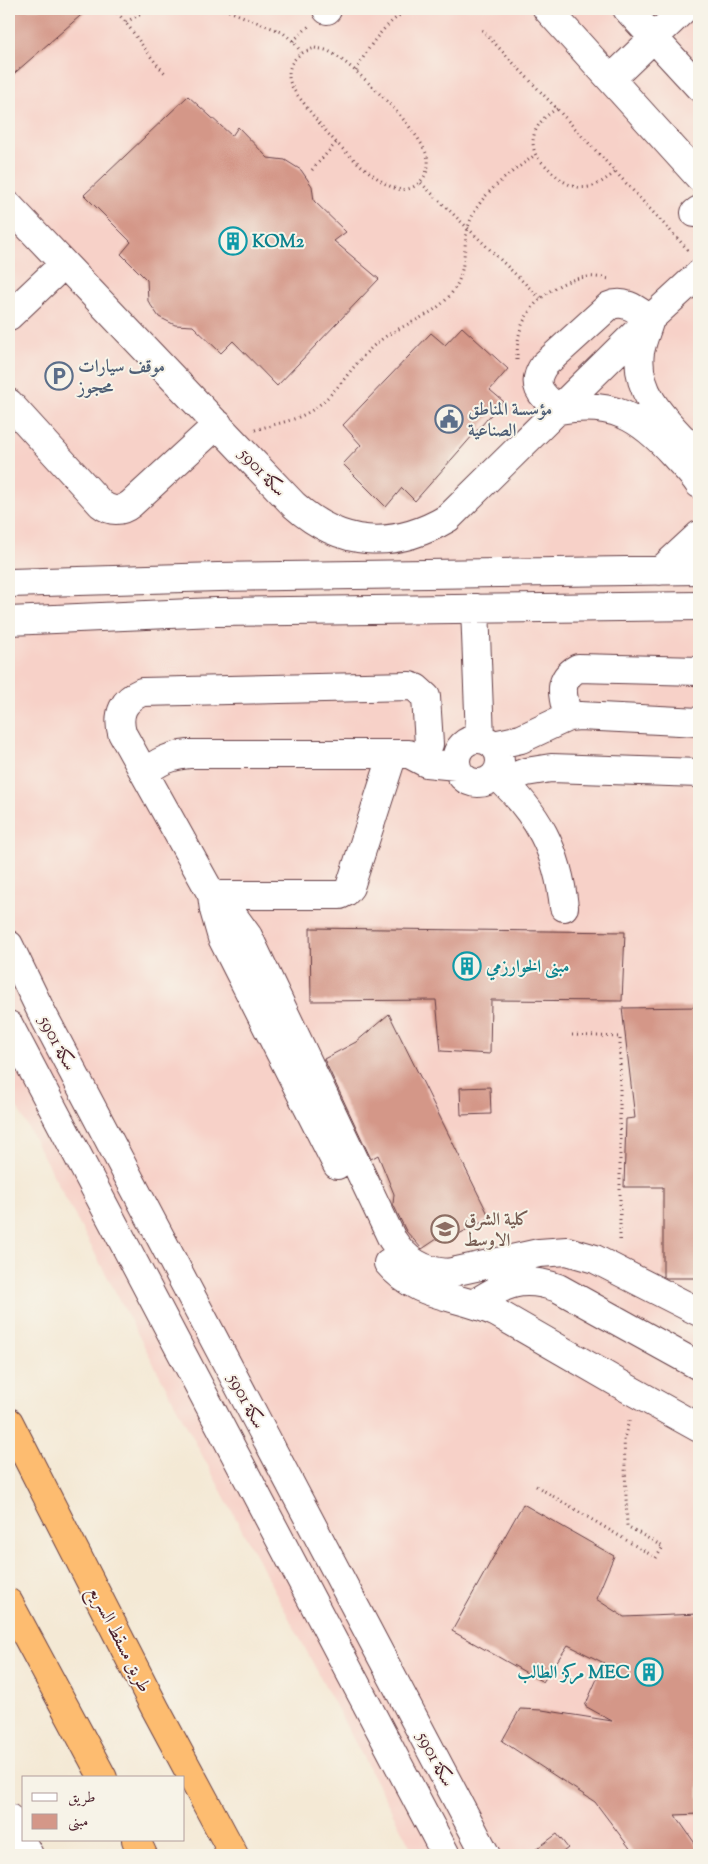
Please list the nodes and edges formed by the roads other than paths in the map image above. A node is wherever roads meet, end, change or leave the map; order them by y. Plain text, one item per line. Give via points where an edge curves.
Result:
1 (546, 9) edge
2 (627, 9) edge
3 (684, 9) edge
4 (654, 38) junction
5 (611, 79) junction
6 (699, 87) edge
7 (699, 177) edge
8 (9, 206) edge
9 (64, 264) junction
10 (696, 265) edge
11 (9, 316) edge
12 (650, 319) junction
13 (9, 403) edge
14 (559, 410) junction
15 (218, 424) junction
16 (699, 456) edge
17 (699, 484) edge
18 (699, 535) edge
19 (699, 570) edge
20 (660, 571) junction
21 (9, 583) edge
22 (699, 606) edge
23 (475, 608) junction
24 (66, 620) junction
25 (9, 621) edge
26 (9, 641) edge
27 (699, 671) edge
28 (568, 717) junction
29 (699, 722) edge
30 (473, 749) junction
31 (410, 751) junction
32 (145, 773) junction
33 (699, 773) edge
34 (500, 778) junction
35 (212, 895) junction
36 (564, 907) dead end
37 (9, 945) edge
38 (9, 1025) edge
39 (462, 1270) junction
40 (468, 1302) junction
41 (699, 1312) edge
42 (699, 1366) edge
43 (9, 1422) edge
44 (699, 1428) edge
45 (9, 1603) edge
46 (102, 1776) edge
47 (9, 1818) edge
48 (137, 1842) edge
49 (29, 1855) edge
50 (143, 1855) edge
51 (234, 1855) edge
52 (446, 1855) edge
53 (486, 1855) edge

1 - 5 street
2 - 4 street
3 - 4 street
4 - 5 street
4 - 6 street
5 - 7 street
8 - 9 street, سكة 5901
9 - 11 street
9 - 15 street, سكة 5901
10 - 12 street, سكة 5901
12 - 14 street, سكة 5901
12 - 14 street via 626,304 609,306 544,366 539,372 538,389
12 - 16 street via 639,366 647,396
13 - 15 street via 101,504 113,510 126,508
14 - 15 street, سكة 5901 via 448,518 432,528 397,539 359,539 324,527 308,517
14 - 17 street via 593,407 627,416 656,434
18 - 20 street
19 - 20 street
20 - 21 street via 238,576
22 - 23 street
23 - 24 street via 215,612
23 - 30 street
24 - 25 street
24 - 26 street
27 - 28 street via 578,668 565,678 563,686
28 - 29 street
28 - 30 street via 527,737
30 - 31 street via 426,763
30 - 34 street via 501,760
30 - 34 street via 464,778 477,784
31 - 32 street via 189,754 165,759
31 - 32 street via 426,697 410,686 142,692 125,703 120,723 122,733
31 - 35 street via 346,892 340,895
32 - 35 street
33 - 34 street via 551,768
34 - 36 street via 523,802 544,834 558,869
35 - 39 street via 248,936 399,1250 421,1268 442,1272
35 - 40 street via 222,938 384,1258 410,1283 426,1291
37 - 53 street, سكة 5901
38 - 52 street, سكة 5901
39 - 40 street
39 - 41 street via 539,1253 567,1251 594,1259
40 - 42 street via 508,1284 546,1284
40 - 44 street via 497,1313
43 - 51 highway, طريق مسقط السريع
45 - 46 highway
47 - 49 street
48 - 50 highway

